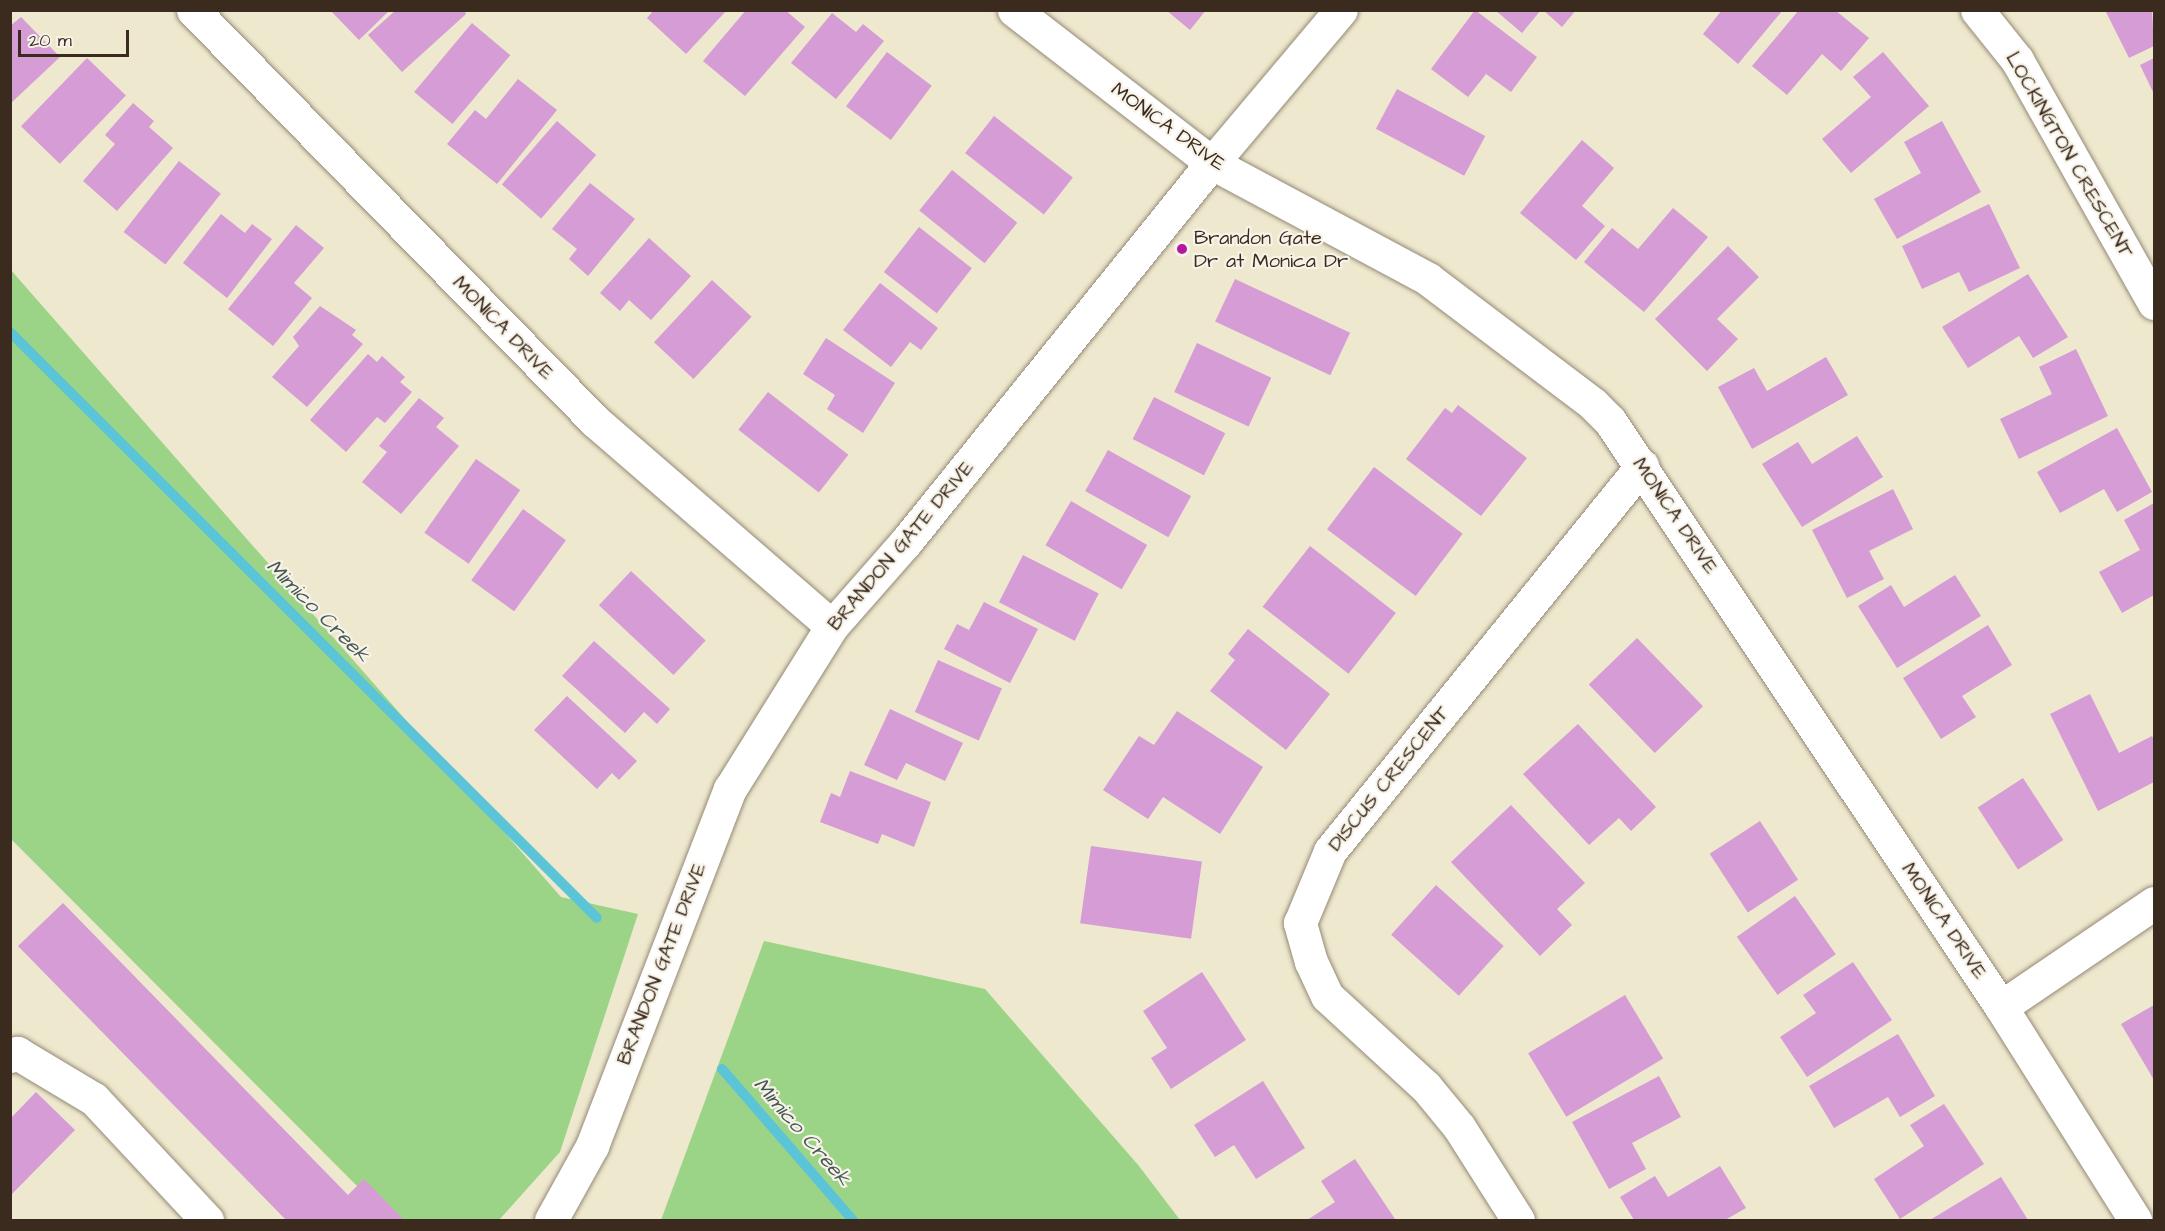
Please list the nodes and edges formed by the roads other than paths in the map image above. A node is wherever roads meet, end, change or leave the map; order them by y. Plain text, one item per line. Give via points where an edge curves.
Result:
1 (193, 10) edge
2 (1014, 10) edge
3 (1341, 10) edge
4 (1977, 10) edge
5 (1212, 163) junction
6 (2154, 303) edge
7 (1642, 466) junction
8 (832, 626) junction
9 (2154, 903) edge
10 (2001, 1007) junction
11 (10, 1056) edge
12 (207, 1221) edge
13 (551, 1221) edge
14 (1518, 1221) edge
15 (2135, 1221) edge

1 - 8 street, MONICA DRIVE via 595,422
2 - 5 street, MONICA DRIVE
3 - 5 street, BRANDON GATE DRIVE
4 - 6 street, LOCKINGTON CRESCENT via 2017,60
5 - 7 street, MONICA DRIVE via 1428,279 1593,404
5 - 8 street, BRANDON GATE DRIVE via 905,543
7 - 10 street, MONICA DRIVE
7 - 14 street, DISCUS CRESCENT via 1330,851 1300,924 1311,963 1327,996 1426,1087 1459,1126
8 - 13 street, BRANDON GATE DRIVE via 730,789 592,1146
9 - 10 street
10 - 15 street, MONICA DRIVE
11 - 12 street via 16,1053 94,1099

